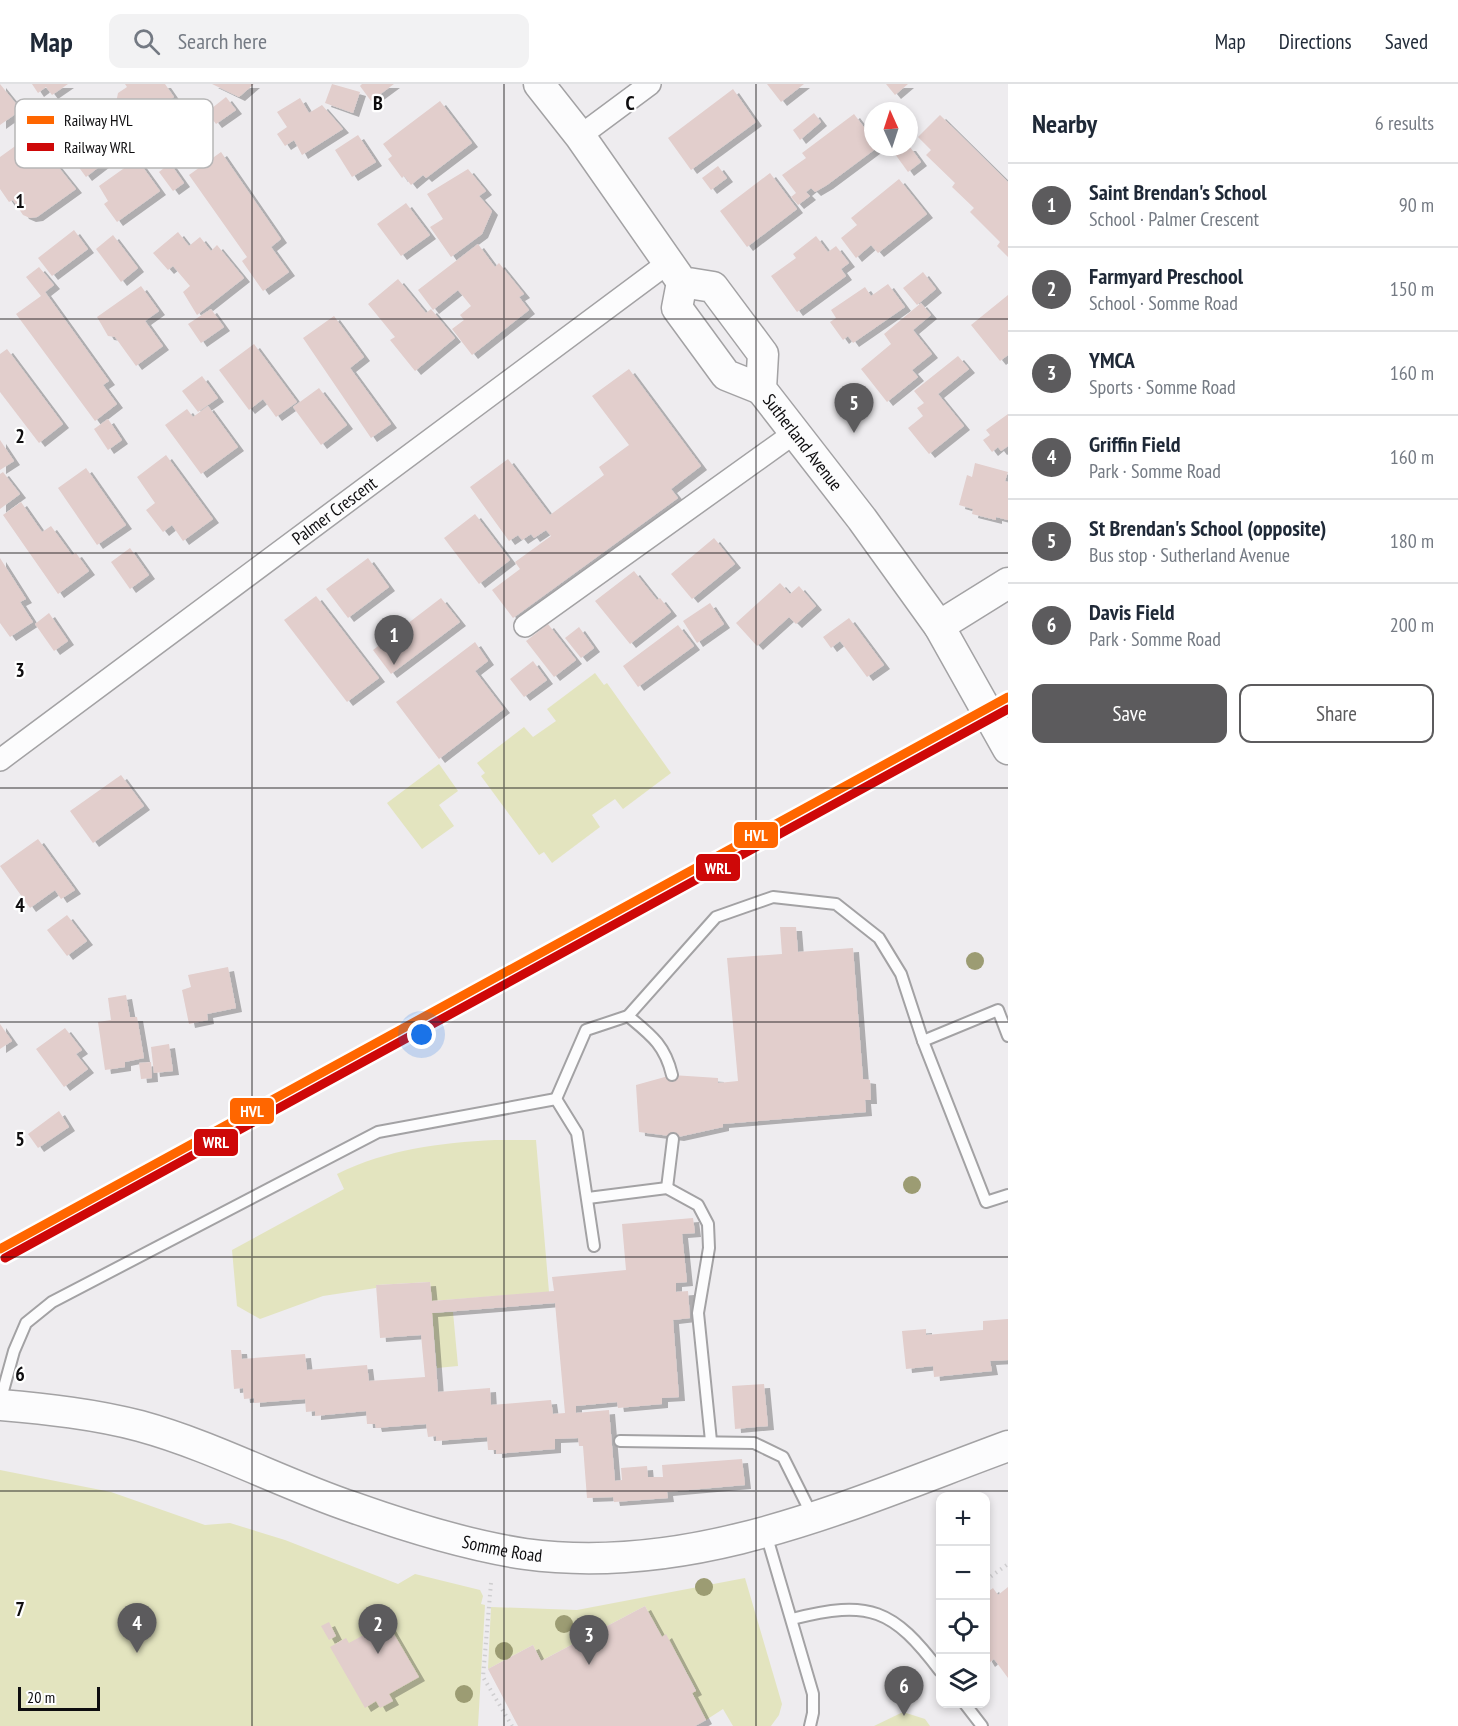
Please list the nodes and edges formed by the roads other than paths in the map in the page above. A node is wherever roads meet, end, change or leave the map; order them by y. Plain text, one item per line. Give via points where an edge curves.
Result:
1 (539, 84) edge
2 (650, 84) edge
3 (580, 136) junction
4 (675, 272) junction
5 (761, 389) junction
6 (793, 434) junction
7 (1008, 583) edge
8 (525, 626) dead end
9 (939, 626) junction
10 (1008, 749) edge
11 (0, 760) edge
12 (628, 1016) junction
13 (1008, 1036) edge
14 (923, 1041) junction
15 (672, 1075) dead end
16 (556, 1099) junction
17 (673, 1138) dead end
18 (667, 1188) junction
19 (1008, 1195) edge
20 (588, 1198) junction
21 (594, 1246) dead end
22 (0, 1403) edge
23 (620, 1441) dead end
24 (711, 1441) junction
25 (1008, 1446) edge
26 (813, 1518) junction
27 (766, 1534) junction
28 (792, 1619) junction
29 (936, 1666) edge
30 (968, 1708) edge
31 (810, 1726) edge
32 (982, 1726) edge

1 - 3 street
2 - 3 street
3 - 4 street
4 - 5 street via 677,308 726,375
4 - 5 street, Sutherland Avenue via 713,287 763,354
4 - 11 street, Palmer Crescent
5 - 6 street, Sutherland Avenue
6 - 8 street
6 - 9 street, Sutherland Avenue via 862,519
7 - 9 street
9 - 10 street, Sutherland Avenue
12 - 14 lane via 716,917 773,897 836,904 879,938 901,974
12 - 15 lane via 658,1042 668,1057
12 - 16 lane via 586,1030
13 - 14 lane via 998,1010
14 - 19 lane via 986,1202
16 - 20 lane via 577,1132
16 - 22 lane via 378,1131 52,1302 26,1323
17 - 18 lane
18 - 20 lane
18 - 24 lane via 698,1205 708,1224 709,1248 698,1313
20 - 21 lane
22 - 27 street, Somme Road via 143,1427 351,1507 464,1543 527,1554 656,1554
23 - 24 lane
24 - 26 lane via 754,1443 783,1457
25 - 26 street, Somme Road
26 - 27 street, Somme Road
27 - 28 lane
28 - 29 lane via 835,1610 875,1613 891,1619 914,1637
28 - 31 lane via 813,1694
30 - 32 lane

